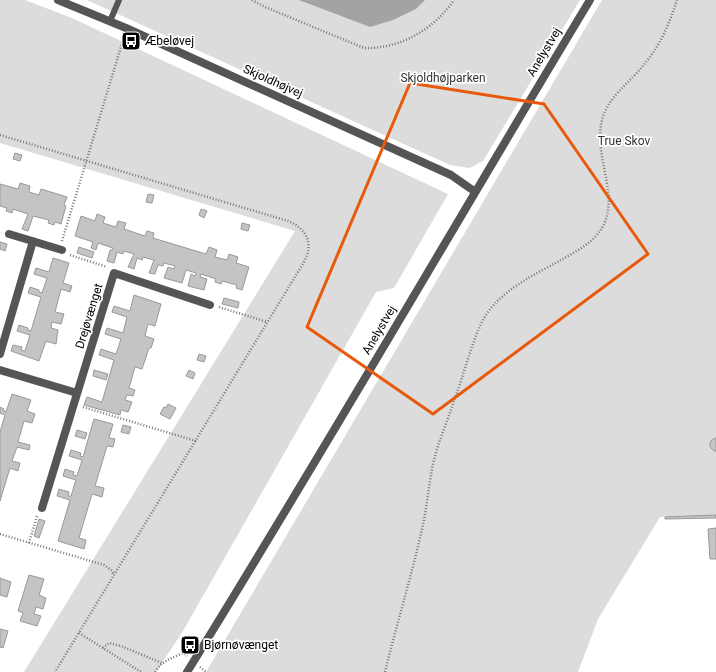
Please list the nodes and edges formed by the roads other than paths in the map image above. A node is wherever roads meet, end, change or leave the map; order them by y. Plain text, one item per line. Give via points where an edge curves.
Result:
1 (58, 0) edge
2 (119, 0) edge
3 (590, 0) edge
4 (110, 21) junction
5 (474, 191) junction
6 (9, 234) dead end
7 (33, 241) junction
8 (61, 250) road end
9 (210, 304) road end
10 (0, 354) edge
11 (0, 370) edge
12 (77, 393) junction
13 (42, 508) road end
14 (187, 672) edge

1 - 4 street, Skjoldhøjvej
2 - 4 lane
3 - 5 street, Anelystvej
4 - 5 street, Skjoldhøjvej via 451,175
5 - 14 street, Anelystvej via 271,538
6 - 7 street
7 - 8 street
7 - 10 street
9 - 12 street, Drejøvænget via 114,274
11 - 12 street
12 - 13 street, Drejøvænget

